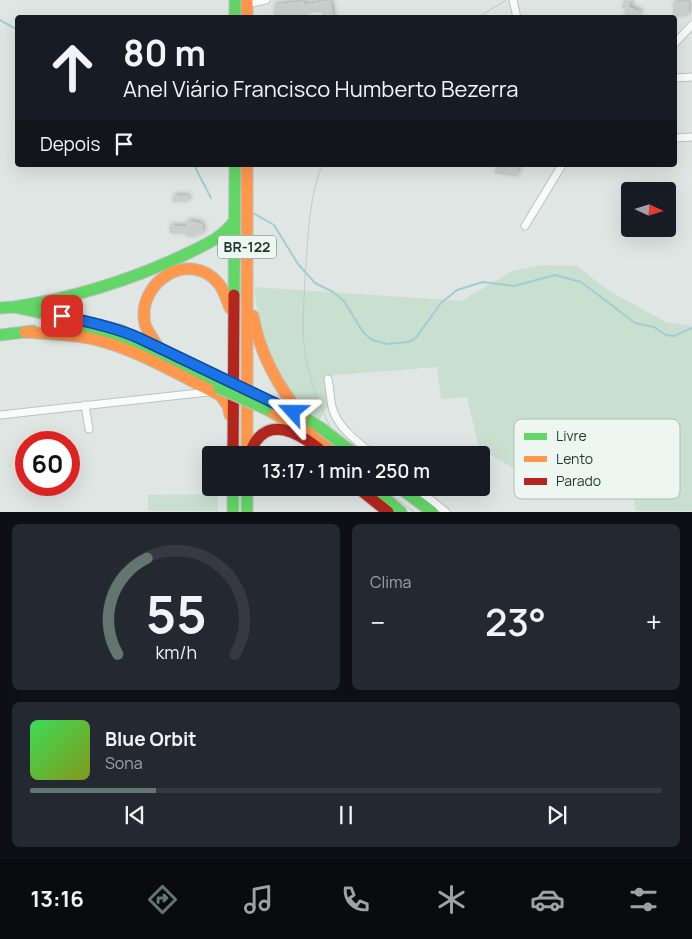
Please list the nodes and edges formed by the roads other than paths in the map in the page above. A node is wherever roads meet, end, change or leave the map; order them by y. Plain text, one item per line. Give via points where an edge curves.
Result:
1 (235, 0) edge
2 (266, 0) edge
3 (513, 0) edge
4 (247, 2) edge
5 (235, 15) edge
6 (247, 15) edge
7 (516, 15) edge
8 (692, 25) edge
9 (677, 41) edge
10 (692, 76) edge
11 (677, 78) edge
12 (692, 136) edge
13 (677, 138) edge
14 (235, 167) edge
15 (247, 167) edge
16 (561, 167) edge
17 (235, 220) junction
18 (525, 226) dead end
19 (247, 279) junction
20 (14, 307) junction
21 (0, 308) edge
22 (233, 328) junction
23 (25, 332) junction
24 (0, 335) edge
25 (158, 347) junction
26 (328, 379) dead end
27 (219, 386) junction
28 (85, 405) junction
29 (267, 405) junction
30 (0, 414) edge
31 (303, 417) junction
32 (233, 426) junction
33 (89, 428) dead end
34 (233, 446) edge
35 (248, 446) edge
36 (252, 446) edge
37 (315, 446) edge
38 (326, 446) edge
39 (344, 446) edge
40 (363, 446) edge
41 (233, 496) edge
42 (247, 496) edge
43 (367, 496) edge
44 (382, 496) edge
45 (411, 496) edge
46 (426, 496) edge
47 (233, 512) edge
48 (247, 512) edge
49 (388, 512) edge
50 (401, 512) edge
51 (432, 512) edge
52 (446, 512) edge

1 - 5 main road
2 - 4 street
3 - 7 street
4 - 6 main road
8 - 9 street
10 - 11 street
12 - 13 street
14 - 17 main road, BR-122
15 - 19 main road, BR-122
16 - 18 street
17 - 20 main road via 218,238 146,274 47,302
17 - 22 main road, BR-122
19 - 31 main road via 260,346 282,390
19 - 35 main road, BR-122
20 - 21 main road
20 - 25 main road via 113,328
22 - 25 main road via 230,306 217,280 198,269 179,270 161,278 151,286 146,296 143,321
22 - 32 main road, BR-122
23 - 24 main road
23 - 27 main road via 98,340
23 - 27 main road via 76,329 105,335
25 - 27 main road
26 - 40 street via 336,417
27 - 28 street
27 - 29 main road, bridge
27 - 32 main road
28 - 30 street
28 - 33 street
29 - 31 main road
29 - 38 main road
31 - 39 main road, bridge
32 - 34 main road, BR-122
36 - 37 main road via 264,432 276,429 292,431
41 - 47 main road
42 - 48 main road
43 - 49 main road
44 - 50 main road
45 - 51 main road
46 - 52 street

